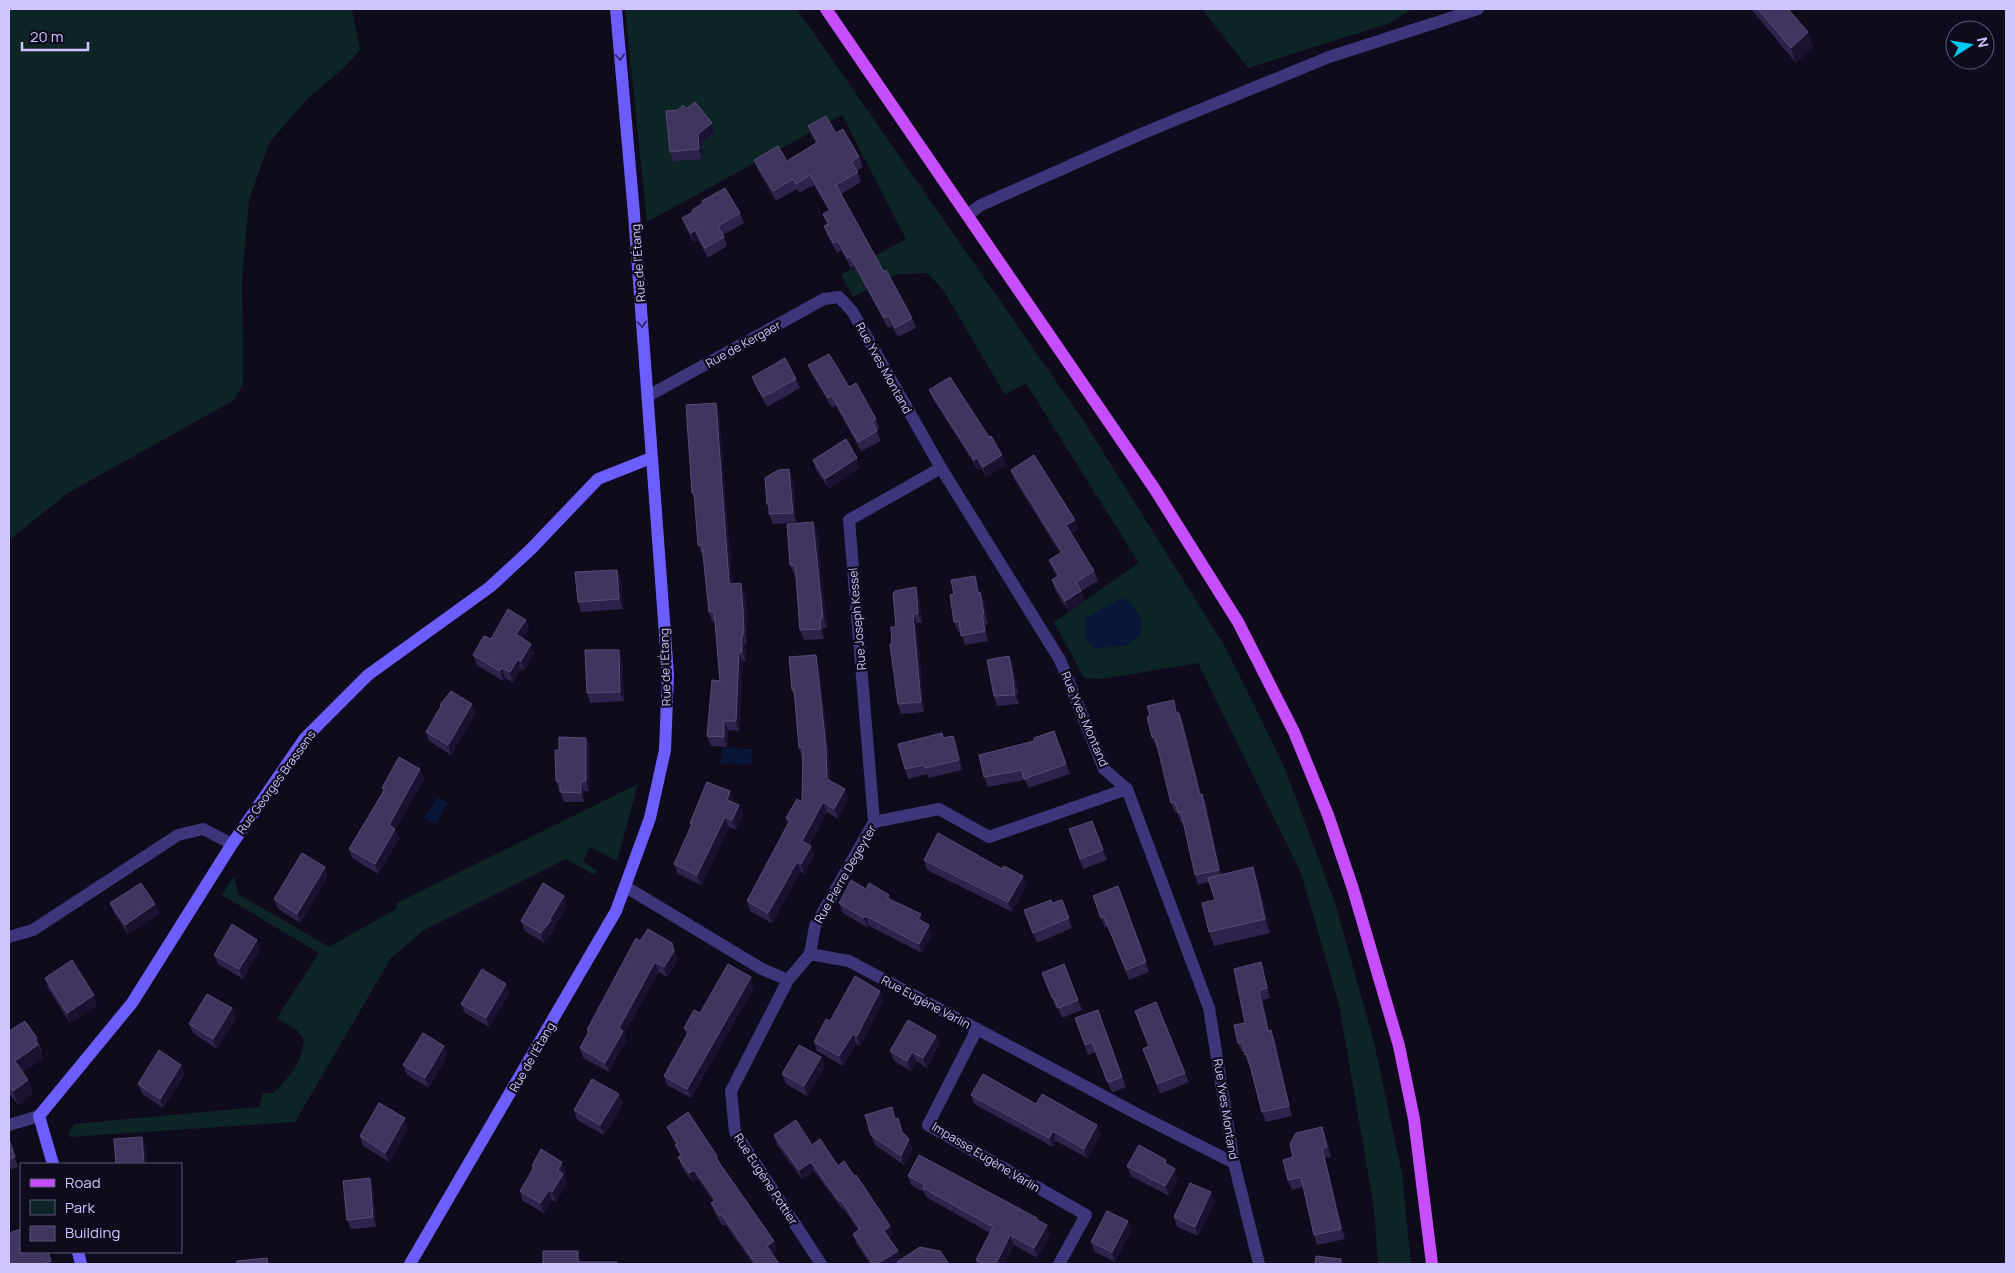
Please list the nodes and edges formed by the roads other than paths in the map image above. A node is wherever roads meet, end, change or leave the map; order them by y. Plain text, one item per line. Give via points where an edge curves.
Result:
1 (616, 9) edge
2 (826, 9) edge
3 (1478, 9) edge
4 (967, 215) junction
5 (839, 297) joint
6 (648, 396) junction
7 (651, 458) junction
8 (941, 468) junction
9 (1127, 789) junction
10 (874, 822) junction
11 (232, 844) junction
12 (626, 887) junction
13 (9, 937) edge
14 (810, 954) junction
15 (788, 980) junction
16 (977, 1029) junction
17 (39, 1116) junction
18 (9, 1125) edge
19 (53, 1163) edge
20 (1234, 1163) junction
21 (410, 1264) edge
22 (821, 1264) edge
23 (1059, 1264) edge
24 (1259, 1264) edge
25 (1432, 1264) edge

1 -> 6 street, Rue de l'Étang
2 - 4 main road
3 - 4 street via 1329,57 1142,134 981,205
4 - 25 main road via 1154,488 1238,622 1294,732 1353,888 1399,1046 1414,1119
5 - 6 street, Rue de Kergaer via 824,299
5 - 8 street, Rue Yves Montand via 852,311
6 - 7 street, Rue de l'Étang
7 - 11 street, Rue Georges Brassens via 598,479 531,550 490,587 368,675 305,738
7 - 12 street, Rue de l'Étang via 668,675 665,750 650,818
8 - 9 street, Rue Yves Montand via 1060,660 1104,769
8 - 10 street, Rue Joseph Kessel via 850,520
9 - 10 street, Rue Pierre Degeyter via 989,837 939,810
9 - 20 street, Rue Yves Montand via 1209,1008
10 - 14 street, Rue Pierre Degeyter via 814,926
11 - 13 street via 203,829 178,835 33,930
11 - 17 street, Rue Georges Brassens via 132,1003
12 - 15 street via 762,969
12 - 21 street, Rue de l'Étang via 616,911
14 - 15 street
14 - 16 street, Rue Eugène Varlin via 849,961
15 - 22 street, Rue Eugène Pottier via 731,1091 735,1132
16 - 20 street, Rue Eugène Varlin
16 - 23 street, Impasse Eugène Varlin via 928,1125 1086,1215
17 - 18 street
17 - 19 street
20 - 24 street, Rue Yves Montand

